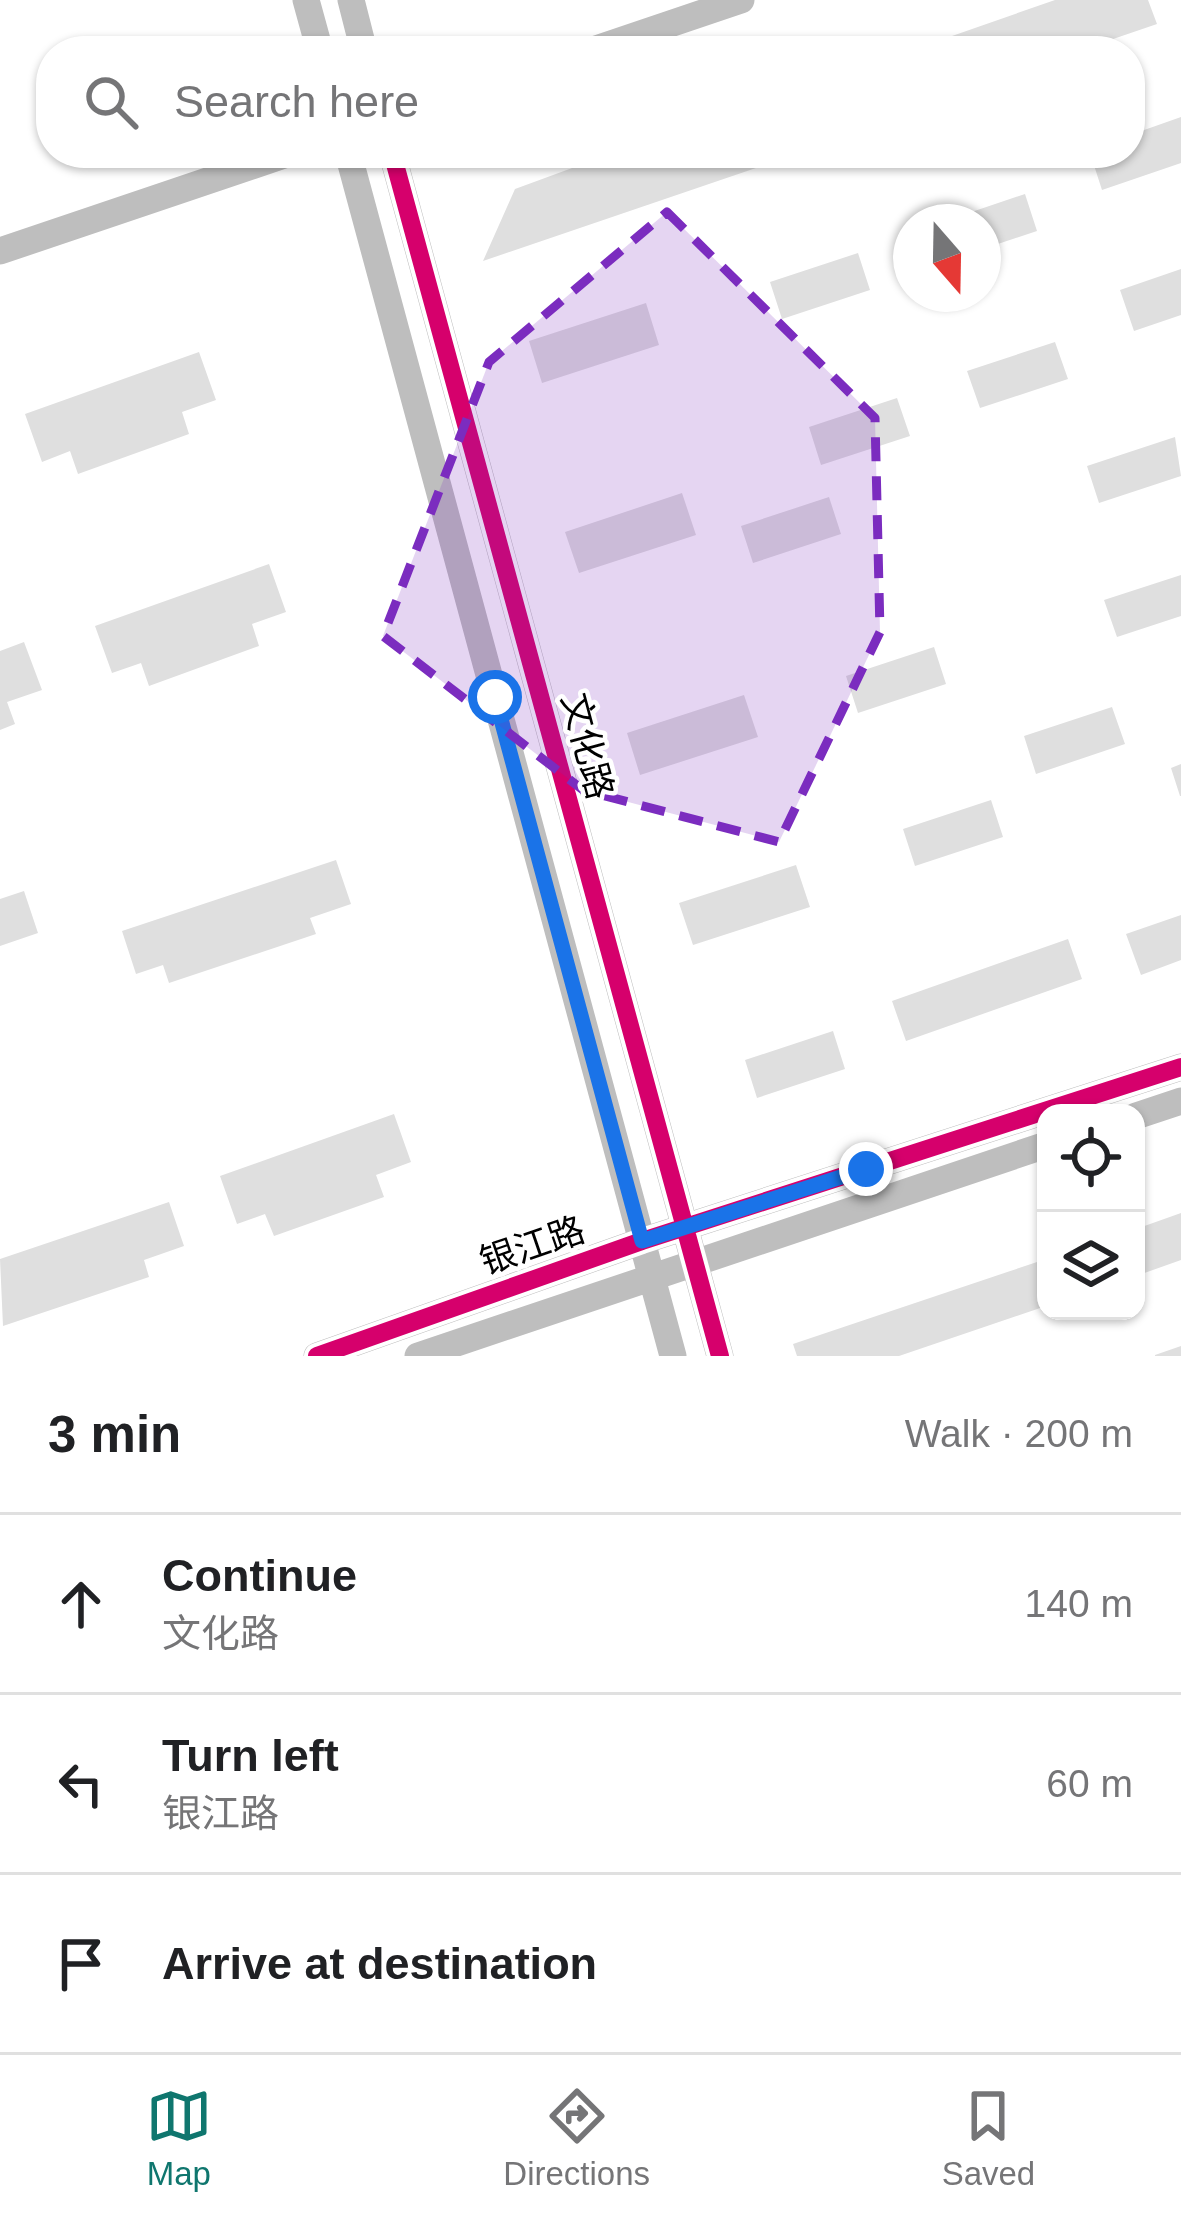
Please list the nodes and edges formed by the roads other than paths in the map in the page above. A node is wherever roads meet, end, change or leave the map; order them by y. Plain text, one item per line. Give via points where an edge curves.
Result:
1 (306, 0) edge
2 (351, 0) edge
3 (741, 0) edge
4 (316, 36) edge
5 (360, 36) edge
6 (634, 36) edge
7 (246, 168) edge
8 (352, 168) edge
9 (396, 168) edge
10 (0, 251) edge
11 (1181, 1067) edge
12 (1181, 1101) edge
13 (1145, 1112) edge
14 (1037, 1148) edge
15 (686, 1227) junction
16 (642, 1241) junction
17 (694, 1260) junction
18 (651, 1274) junction
19 (317, 1356) edge
20 (418, 1356) edge
21 (673, 1356) edge
22 (720, 1356) edge

1 - 4 street
2 - 5 street
3 - 6 street
7 - 10 street
8 - 16 street
9 - 15 street, 文化路
11 - 15 street, 银江路
12 - 13 street
14 - 17 street, 银江路
15 - 16 street, 银江路
15 - 17 street, 文化路
16 - 18 street
16 - 19 street, 银江路
17 - 18 street, 银江路
17 - 22 street, 文化路
18 - 20 street, 银江路
18 - 21 street

